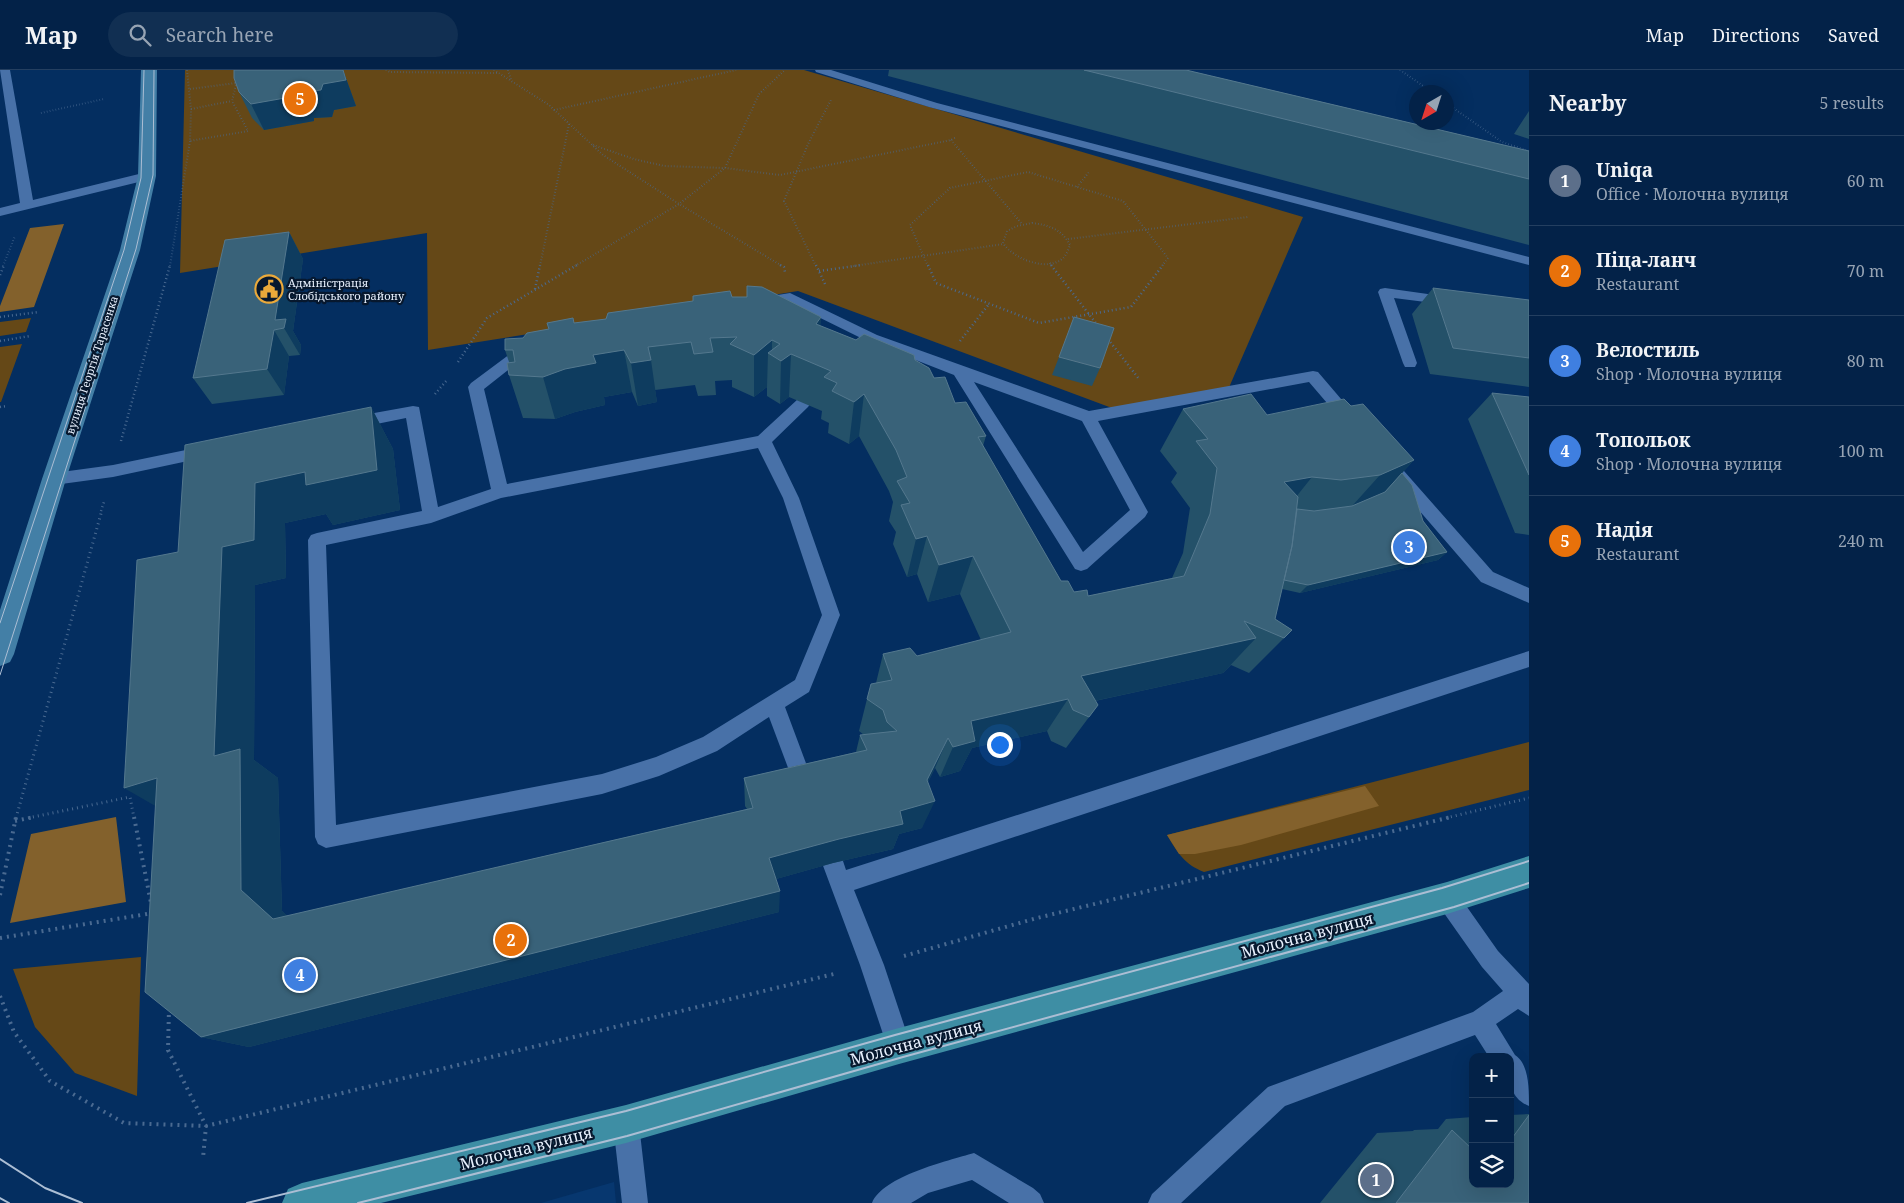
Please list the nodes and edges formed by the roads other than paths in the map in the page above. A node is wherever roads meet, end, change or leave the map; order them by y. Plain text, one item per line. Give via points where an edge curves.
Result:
1 (5, 70) edge
2 (149, 70) edge
3 (820, 70) edge
4 (147, 176) junction
5 (27, 206) junction
6 (0, 212) edge
7 (1529, 261) edge
8 (1459, 302) edge
9 (741, 304) edge
10 (872, 338) junction
11 (539, 339) edge
12 (858, 351) edge
13 (1410, 364) dead end
14 (959, 371) junction
15 (803, 403) edge
16 (1088, 417) junction
17 (335, 427) edge
18 (1358, 428) edge
19 (763, 441) junction
20 (229, 448) edge
21 (1390, 466) edge
22 (54, 479) junction
23 (500, 492) junction
24 (431, 516) junction
25 (1529, 596) edge
26 (0, 654) edge
27 (1529, 659) edge
28 (774, 704) junction
29 (806, 791) edge
30 (1529, 872) edge
31 (1447, 898) junction
32 (1525, 998) edge
33 (1480, 1021) junction
34 (899, 1046) junction
35 (1501, 1053) edge
36 (1514, 1071) edge
37 (1529, 1093) edge
38 (626, 1124) junction
39 (302, 1203) edge
40 (635, 1203) edge
41 (885, 1203) edge
42 (1030, 1203) edge
43 (1162, 1203) edge

1 - 5 lane
2 - 4 main road, вулиця Георгія Тарасенка
3 - 7 lane via 983,119
4 - 5 lane
4 - 22 main road, вулиця Георгія Тарасенка via 130,250
5 - 6 lane
8 - 13 lane via 1385,292
9 - 10 lane via 790,297
10 - 12 lane
10 - 14 lane
11 - 23 lane via 476,387
14 - 16 lane
14 - 16 lane via 1081,564 1138,512
15 - 19 lane
16 - 18 lane via 1313,376
17 - 24 lane via 413,411
19 - 23 lane
19 - 28 lane via 791,498 831,615 802,686
20 - 22 lane
21 - 25 lane via 1487,577
22 - 26 main road, вулиця Георгія Тарасенка
23 - 24 lane
24 - 28 lane via 317,540 326,837 602,784 659,766 710,744
27 - 34 lane via 837,873
28 - 29 lane
30 - 31 main road, Молочна вулиця
31 - 32 lane via 1490,959
31 - 34 main road, Молочна вулиця
32 - 33 lane
33 - 35 lane
33 - 43 lane via 1277,1096
34 - 38 main road, Молочна вулиця
36 - 37 lane
38 - 39 main road, Молочна вулиця
38 - 40 lane
41 - 42 lane via 923,1181 974,1166

